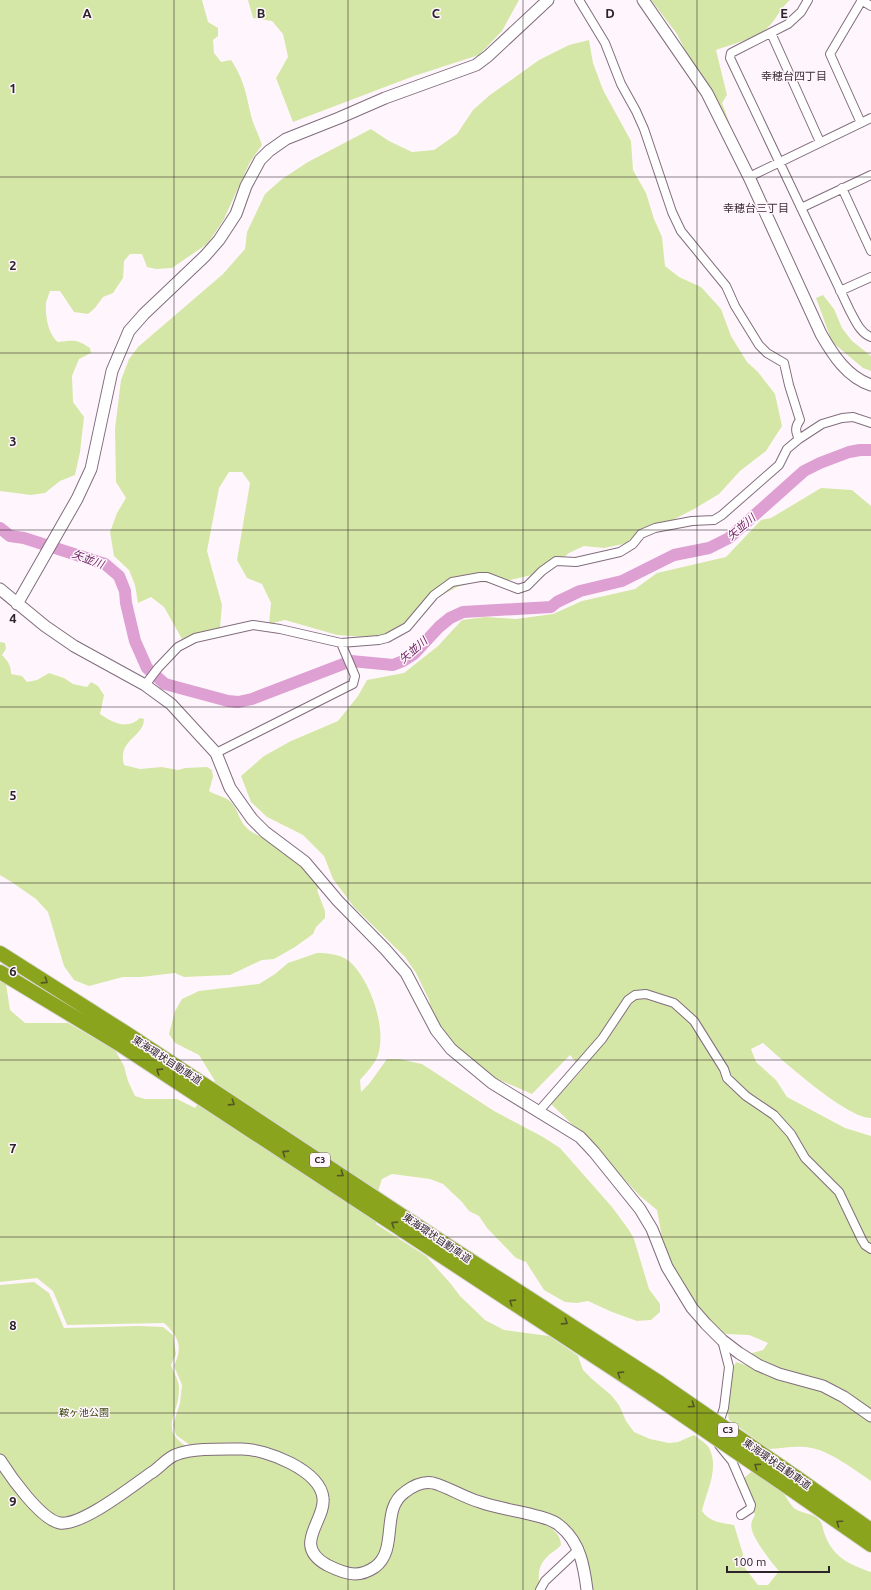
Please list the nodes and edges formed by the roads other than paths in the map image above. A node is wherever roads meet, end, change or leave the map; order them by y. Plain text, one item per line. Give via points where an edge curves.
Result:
1 (548, 0) edge
2 (579, 0) edge
3 (643, 0) edge
4 (808, 0) edge
5 (862, 0) edge
6 (871, 6) edge
7 (771, 33) junction
8 (871, 118) edge
9 (861, 123) junction
10 (820, 142) junction
11 (780, 162) junction
12 (871, 175) edge
13 (749, 177) junction
14 (842, 188) junction
15 (801, 208) junction
16 (871, 251) edge
17 (871, 277) edge
18 (840, 291) junction
19 (871, 337) edge
20 (871, 385) edge
21 (871, 423) edge
22 (799, 438) junction
23 (0, 589) edge
24 (17, 604) junction
25 (341, 643) junction
26 (145, 685) junction
27 (216, 753) junction
28 (0, 952) edge
29 (0, 972) edge
30 (195, 1087) junction
31 (539, 1111) junction
32 (871, 1249) edge
33 (722, 1340) junction
34 (871, 1416) edge
35 (0, 1460) edge
36 (793, 1482) junction
37 (741, 1515) dead end
38 (871, 1530) edge
39 (871, 1545) edge
40 (579, 1549) junction
41 (540, 1590) edge
42 (587, 1590) edge

1 - 24 street via 476,65 385,98 286,139 260,160 246,186 236,214 219,240 129,331 112,371 91,469 77,499
2 - 22 street via 605,43 621,84 644,129 681,231 726,286 759,345 766,353 784,363 800,420 796,425
3 - 13 street via 707,93
4 - 7 street via 801,12 788,24
5 - 6 street
5 - 9 street via 830,54
7 - 10 street
7 - 11 street via 731,52 730,55
8 - 9 street
9 - 10 street
10 - 11 street
11 - 13 street
11 - 15 street
12 - 14 street
13 - 20 street via 835,358 847,370
14 - 15 street
14 - 16 street
15 - 18 street
17 - 18 street
18 - 19 street via 858,326
21 - 22 street via 853,417 842,418 822,424
22 - 25 street via 787,449 779,465 714,520 655,528 642,534 633,544 620,552 576,562 556,560 528,586 518,589 487,577 452,582 434,595 402,630 379,640
23 - 24 street
24 - 26 street via 74,646
25 - 26 street via 280,629 253,625 241,627 195,638 178,647
25 - 27 street via 355,676 353,684
26 - 27 street via 171,704
27 - 31 street via 230,788 252,819 305,862 406,973 436,1030 451,1049 492,1083
28 -> 30 highway, 東海環状自動車道 / C3
30 -> 29 highway, 東海環状自動車道 / C3 via 106,1037
30 - 36 highway, 東海環状自動車道 / C3, bridge via 656,1389
31 - 32 street via 602,1040 628,1000 635,995 646,994 674,1003 694,1021 727,1078 746,1096 774,1115 791,1134 805,1158 839,1192 862,1240
31 - 33 street via 580,1137 640,1209 679,1288 692,1308
33 - 34 street via 758,1365 779,1374 823,1386
33 - 37 street via 729,1367 724,1408 716,1436 718,1444 732,1461 751,1504 750,1509
35 - 40 street via 21,1490 44,1514 51,1520 69,1523 90,1514 174,1456 193,1452 245,1449 275,1455 313,1478 322,1488 324,1501 314,1528 311,1549 325,1564 355,1574 371,1569 383,1558 393,1506 397,1499 410,1489 425,1483 434,1484 484,1504 549,1520 560,1525
36 - 38 highway, 東海環状自動車道 / C3
39 -> 36 highway, 東海環状自動車道 / C3
40 - 41 street
40 - 42 street

